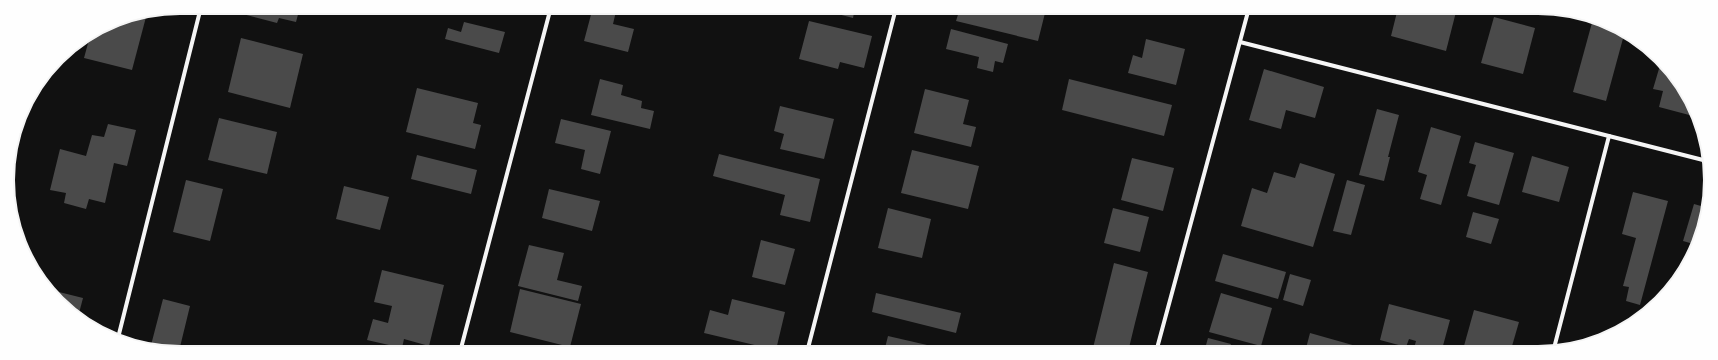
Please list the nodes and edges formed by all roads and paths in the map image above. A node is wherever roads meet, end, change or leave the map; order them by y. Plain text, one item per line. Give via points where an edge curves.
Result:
1 (199, 14) edge
2 (549, 14) edge
3 (894, 14) edge
4 (1247, 14) edge
5 (1240, 42) junction
6 (1609, 136) junction
7 (1703, 160) edge
8 (119, 334) edge
9 (462, 346) edge
10 (809, 346) edge
11 (1158, 346) edge
12 (1554, 346) edge

1 - 8 street
2 - 9 street
3 - 10 street
4 - 5 street
5 - 6 street
5 - 11 street
6 - 7 street
6 - 12 street

